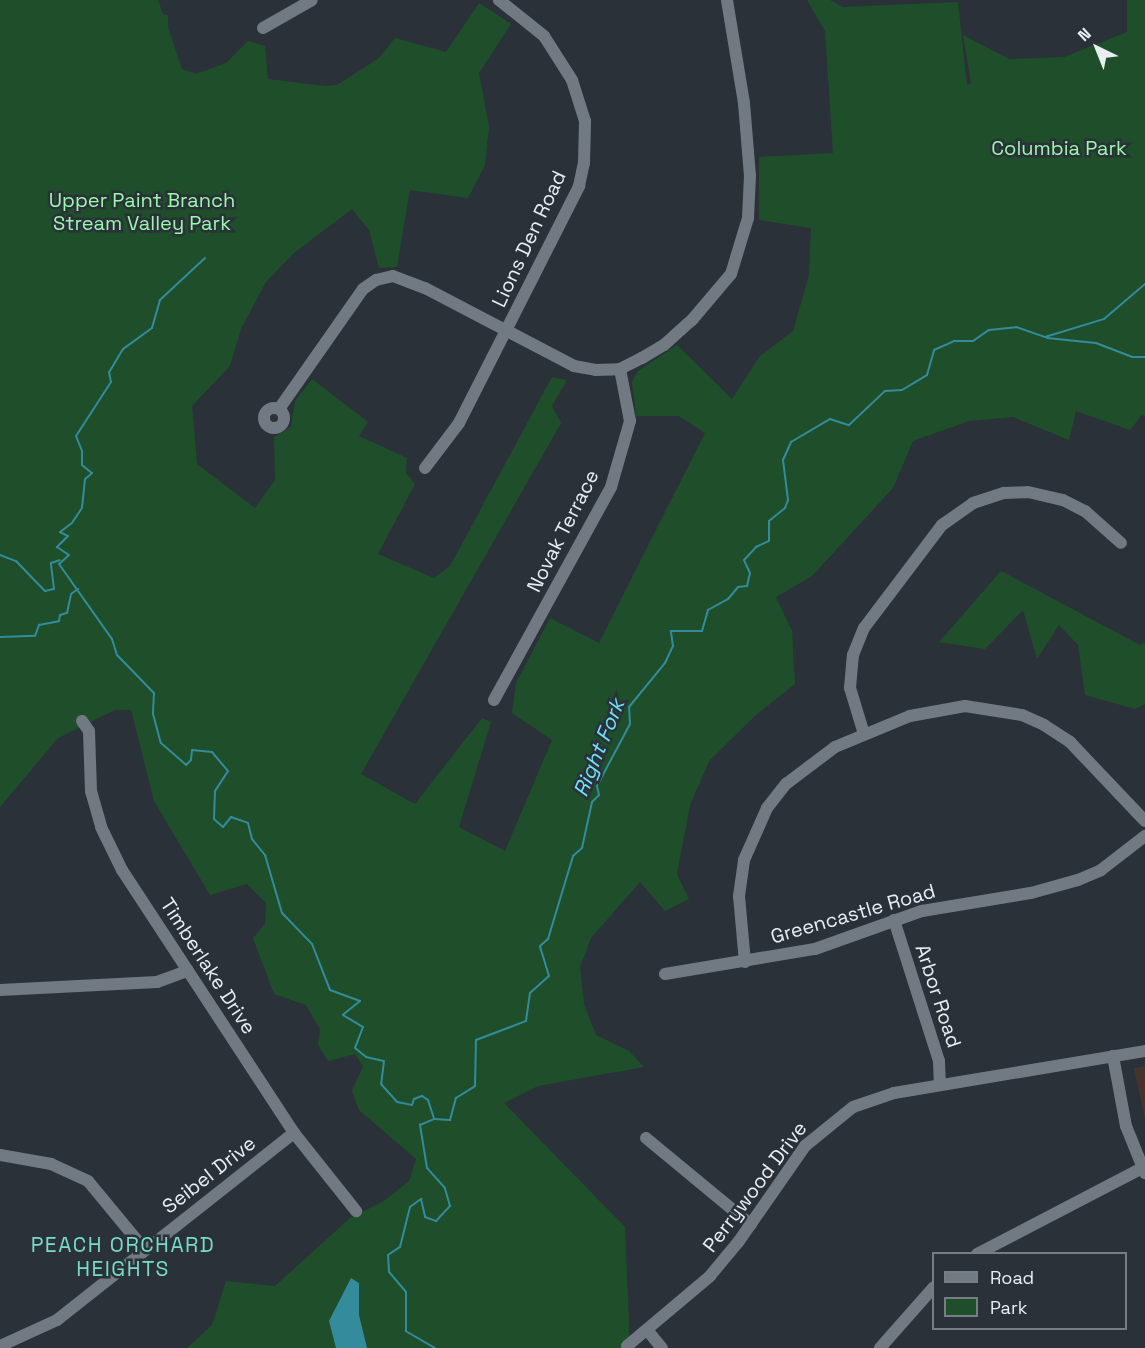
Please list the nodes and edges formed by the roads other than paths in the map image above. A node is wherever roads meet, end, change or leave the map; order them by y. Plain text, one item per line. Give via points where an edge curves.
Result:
1 (312, 0) edge
2 (727, 0) edge
3 (502, 1) edge
4 (263, 28) dead end
5 (506, 332) junction
6 (620, 369) junction
7 (279, 409) dead end
8 (425, 468) dead end
9 (1121, 543) dead end
10 (494, 700) dead end
11 (82, 721) dead end
12 (864, 734) junction
13 (1145, 821) edge
14 (1145, 836) edge
15 (894, 920) junction
16 (745, 962) junction
17 (188, 970) junction
18 (665, 974) dead end
19 (0, 990) edge
20 (1145, 1051) edge
21 (1113, 1056) junction
22 (940, 1085) junction
23 (294, 1133) junction
24 (646, 1138) dead end
25 (0, 1155) edge
26 (1143, 1170) edge
27 (356, 1211) dead end
28 (751, 1224) junction
29 (145, 1250) junction
30 (981, 1252) edge
31 (932, 1288) edge
32 (648, 1331) junction
33 (0, 1346) edge
34 (627, 1346) dead end
35 (884, 1347) edge
36 (662, 1348) edge

1 - 4 street
2 - 6 street via 740,65 750,176 748,218 740,253 718,292 692,320 664,345
3 - 5 street, Lions Den Road via 537,29 559,58 582,103 586,140 579,186
5 - 6 street via 574,366
5 - 7 street via 425,288 393,276 376,280 363,289
5 - 8 street, Lions Den Road via 459,423
6 - 10 street, Novak Terrace via 630,422 611,488
9 - 12 street via 1085,511 1063,500 1028,492 1004,493 973,503 942,525 864,628 853,655 850,688
11 - 17 street, Timberlake Drive via 88,731 91,790 100,827 122,870
12 - 13 street via 940,708 985,708 1022,715 1070,742
12 - 16 street via 836,747 786,784 755,829 744,860 739,896
14 - 15 street, Greencastle Road via 1101,870 1078,880
15 - 16 street, Greencastle Road via 815,949
15 - 22 street, Arbor Road via 939,1061
16 - 18 street, Greencastle Road
17 - 19 street via 157,982
17 - 23 street, Timberlake Drive
20 - 21 street, Perrywood Drive
21 - 22 street, Perrywood Drive
21 - 26 street via 1126,1126
22 - 28 street, Perrywood Drive via 894,1093 834,1118 805,1146
23 - 27 street, Timberlake Drive
23 - 29 street, Seibel Drive
24 - 28 street
25 - 29 street via 51,1164 88,1181
26 - 30 street
28 - 32 street, Perrywood Drive via 710,1276
29 - 33 street, Seibel Drive via 57,1320
31 - 35 street
32 - 34 street, Perrywood Drive
32 - 36 street

